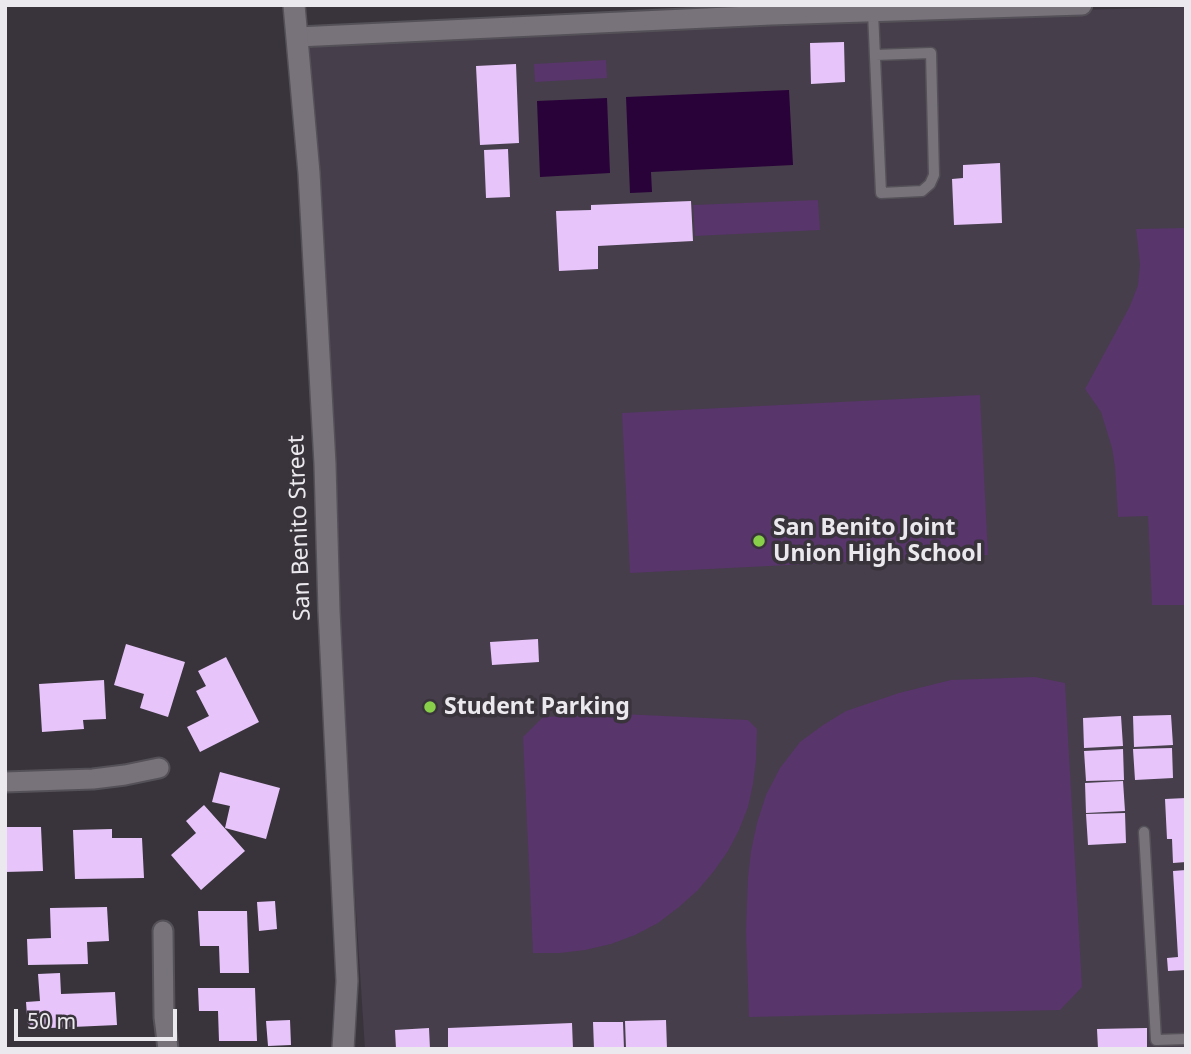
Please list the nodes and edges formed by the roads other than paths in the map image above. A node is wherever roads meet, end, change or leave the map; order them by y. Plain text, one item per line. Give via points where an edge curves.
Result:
1 (294, 5) edge
2 (1082, 5) edge
3 (873, 12) junction
4 (297, 37) junction
5 (875, 55) junction
6 (159, 768) dead end
7 (5, 782) edge
8 (1144, 832) dead end
9 (163, 931) dead end
10 (1186, 1039) edge
11 (167, 1049) edge
12 (343, 1049) edge

1 - 4 street, San Benito Street
2 - 3 street
3 - 4 street
3 - 5 lane
4 - 12 street, San Benito Street via 325,464 347,981
5 - 5 lane via 881,193 922,191 934,175 931,53
6 - 7 street via 93,779
8 - 10 lane via 1156,1040
9 - 11 street

